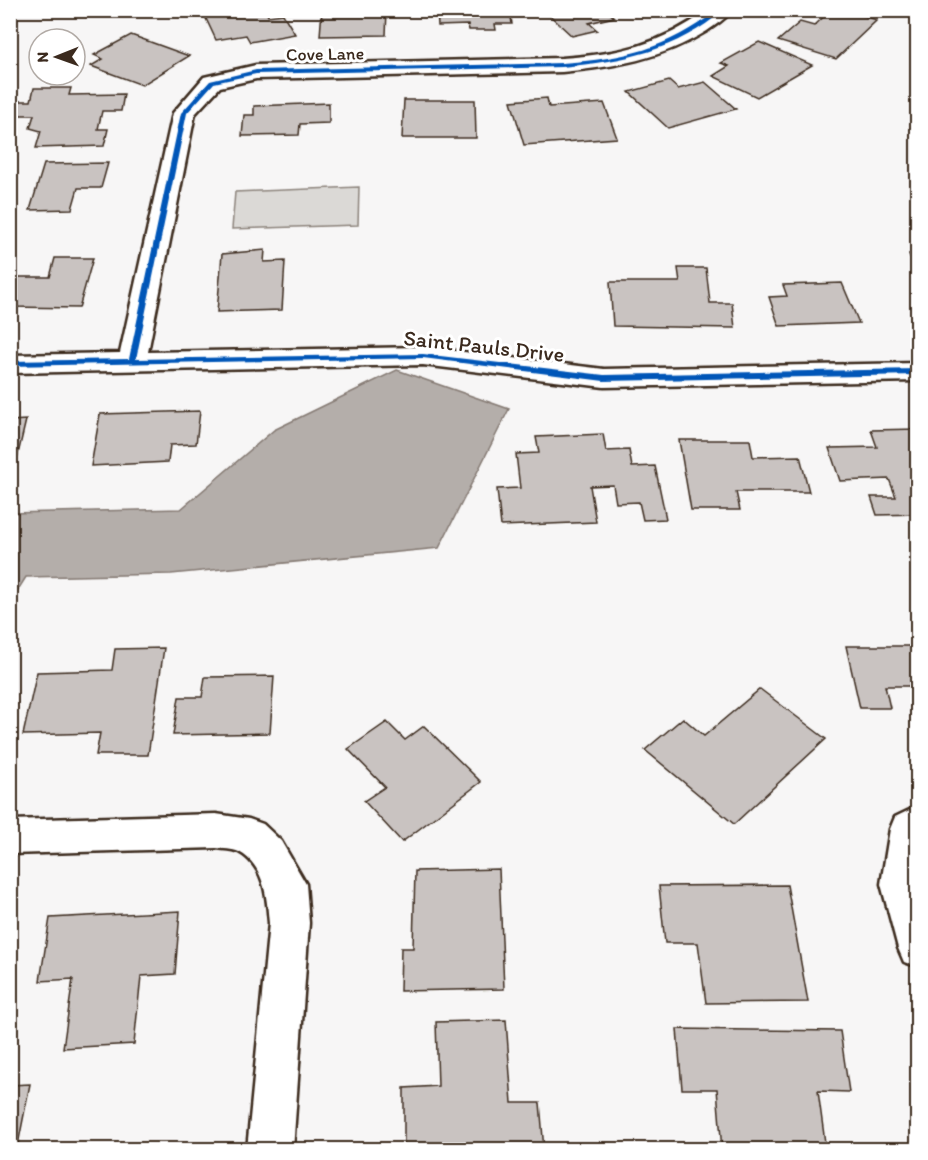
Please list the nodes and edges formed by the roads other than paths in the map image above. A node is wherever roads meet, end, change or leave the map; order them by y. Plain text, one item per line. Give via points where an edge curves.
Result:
1 (722, 10) edge
2 (132, 362) junction
3 (10, 364) edge
4 (918, 372) edge
5 (913, 826) edge
6 (10, 837) edge
7 (918, 948) edge
8 (270, 1149) edge

1 - 2 street, Cove Lane via 678,41 601,62 256,72 212,82 184,113
2 - 3 street, Saint Pauls Drive
2 - 4 street, Saint Pauls Drive via 423,356 604,378
5 - 7 street via 902,884
6 - 8 street via 216,831 249,837 267,853 286,884 289,923

